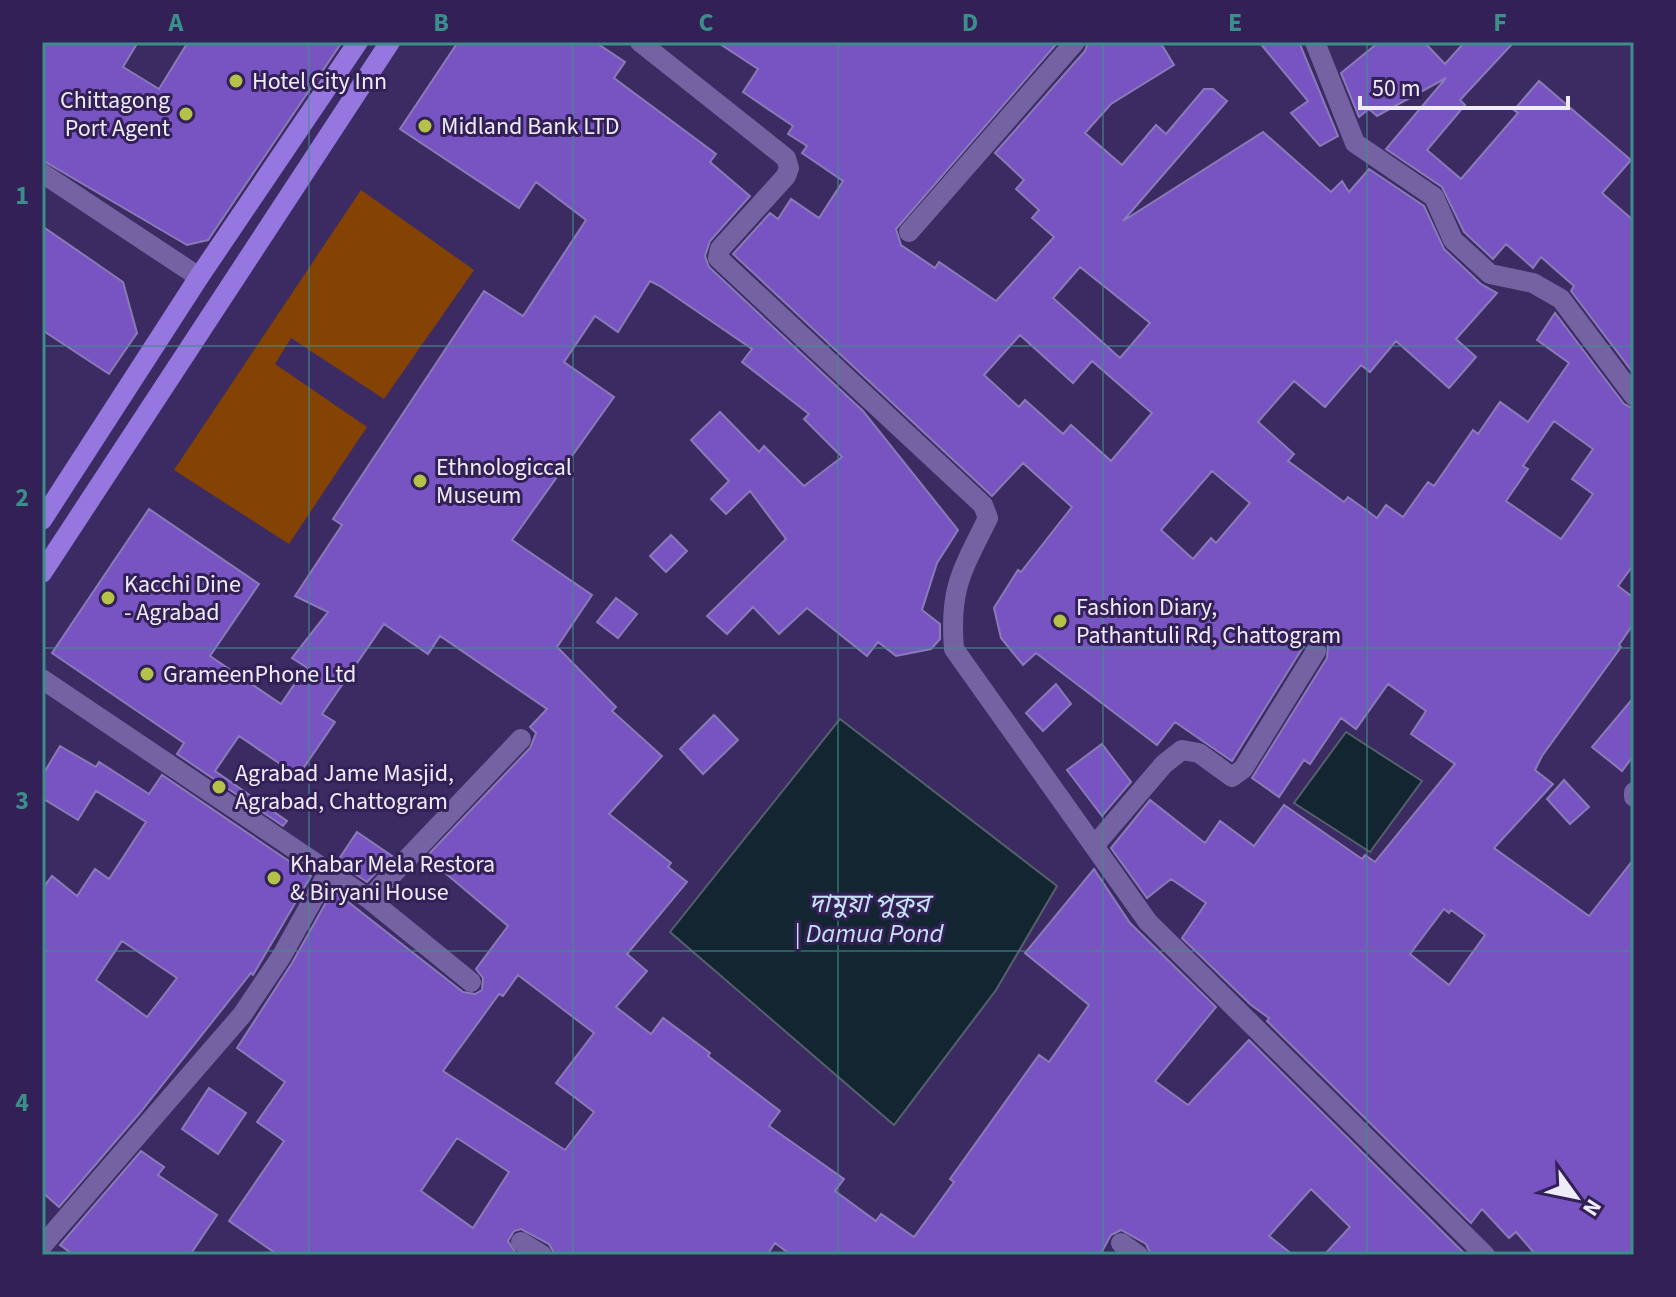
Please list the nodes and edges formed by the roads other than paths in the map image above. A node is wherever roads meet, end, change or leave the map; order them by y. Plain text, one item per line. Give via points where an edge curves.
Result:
1 (358, 42) edge
2 (390, 42) edge
3 (640, 42) edge
4 (1075, 42) edge
5 (1315, 42) edge
6 (42, 173) edge
7 (909, 232) dead end
8 (199, 277) junction
9 (1634, 396) edge
10 (42, 520) edge
11 (42, 573) edge
12 (1316, 651) dead end
13 (42, 679) edge
14 (521, 739) dead end
15 (1094, 846) junction
16 (329, 871) junction
17 (369, 899) junction
18 (471, 982) dead end
19 (521, 1242) dead end
20 (42, 1246) edge
21 (542, 1255) edge
22 (1485, 1255) edge

1 - 8 street
2 - 11 street
3 - 15 street via 786,158 786,176 720,249 718,258 983,505 988,518 962,570 951,608 954,649
4 - 7 street
5 - 9 street via 1355,143 1434,197 1453,240 1490,274 1533,283 1561,299
6 - 8 street
8 - 10 street
12 - 15 street via 1243,769 1232,777 1199,753 1182,750
13 - 16 street
14 - 17 street
15 - 22 street via 1148,922
16 - 17 street
16 - 20 street via 242,1015
17 - 18 street
19 - 21 street

